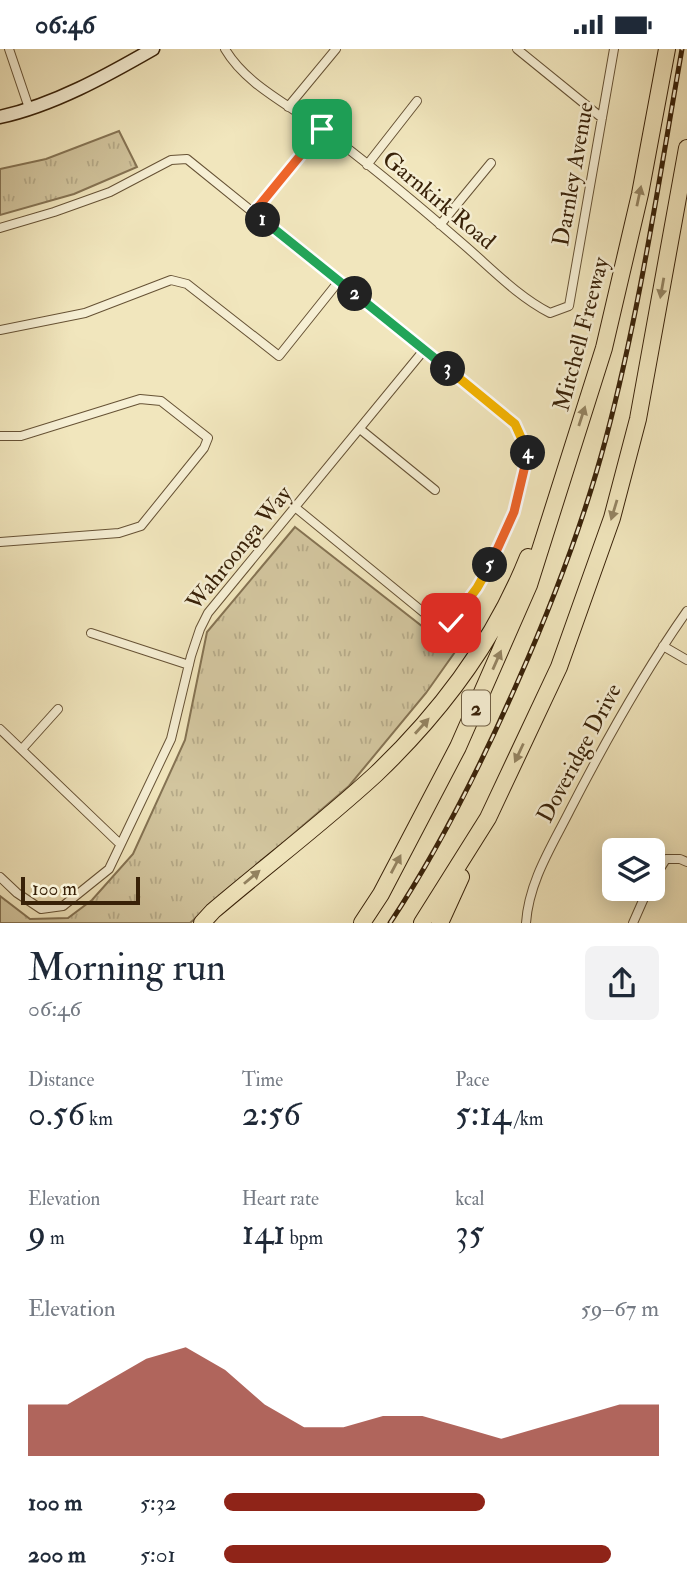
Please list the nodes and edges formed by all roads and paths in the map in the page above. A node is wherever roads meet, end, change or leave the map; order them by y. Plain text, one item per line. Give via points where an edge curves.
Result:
1 (9, 49) edge
2 (139, 49) edge
3 (153, 49) edge
4 (225, 49) edge
5 (336, 49) edge
6 (517, 49) edge
7 (614, 49) edge
8 (667, 49) edge
9 (417, 101) dead end
10 (28, 104) junction
11 (288, 107) junction
12 (0, 109) edge
13 (0, 117) edge
14 (602, 118) junction
15 (322, 129) junction
16 (687, 148) edge
17 (491, 163) dead end
18 (367, 165) junction
19 (254, 212) junction
20 (440, 225) junction
21 (0, 228) edge
22 (339, 281) junction
23 (569, 306) joint
24 (0, 330) edge
25 (424, 350) junction
26 (360, 429) junction
27 (0, 436) edge
28 (561, 481) junction
29 (435, 490) dead end
30 (296, 508) junction
31 (0, 542) edge
32 (687, 611) edge
33 (91, 633) dead end
34 (663, 646) junction
35 (687, 660) edge
36 (189, 665) junction
37 (58, 709) dead end
38 (0, 729) edge
39 (22, 749) junction
40 (488, 818) junction
41 (120, 844) junction
42 (665, 861) edge
43 (687, 862) edge
44 (0, 877) edge
45 (643, 901) edge
46 (202, 923) edge
47 (362, 923) edge
48 (422, 923) edge
49 (440, 923) edge
50 (526, 923) edge
51 (633, 923) edge

1 - 10 street
2 - 10 main road
3 - 10 main road via 110,73
4 - 11 street, Garnkirk Road via 243,71
5 - 11 street
6 - 14 street
7 - 14 street, Darnley Avenue
28 -> 8 highway, Mitchell Freeway / 2 via 604,348
9 - 18 street
10 - 12 main road
10 - 13 main road
11 - 15 street, Garnkirk Road
14 - 23 street, Darnley Avenue
15 - 18 street, Garnkirk Road
15 - 19 street
16 -> 40 highway via 623,481 559,667
17 - 20 street
18 - 20 street, Garnkirk Road
19 - 21 street via 187,159 179,159 110,192
19 - 22 street
20 - 23 street, Garnkirk Road via 531,303 550,313
22 - 24 street via 278,356 187,284 171,281 85,313
22 - 25 street
25 - 26 street, Wahroonga Way
25 - 30 street via 515,424 528,450 514,512 494,558 451,623 435,621
26 - 29 street
26 - 30 street, Wahroonga Way
27 - 31 street via 21,436 140,400 161,401 208,438 141,526 119,533
46 -> 28 highway via 375,775 443,702 502,613
47 -> 28 highway, Mitchell Freeway / 2 via 479,701 525,595
30 - 36 street, Wahroonga Way via 208,613
32 - 34 street, Doveridge Drive
33 - 36 street
34 - 35 street
34 - 50 street, Doveridge Drive via 633,691 537,875
36 - 41 street, Wahroonga Way via 171,739
37 - 39 street
38 - 39 street
39 - 41 street
40 - 48 highway
40 - 49 highway
41 - 44 street, Wahroonga Way via 109,869 63,906 41,909
42 - 43 street
45 - 51 street

